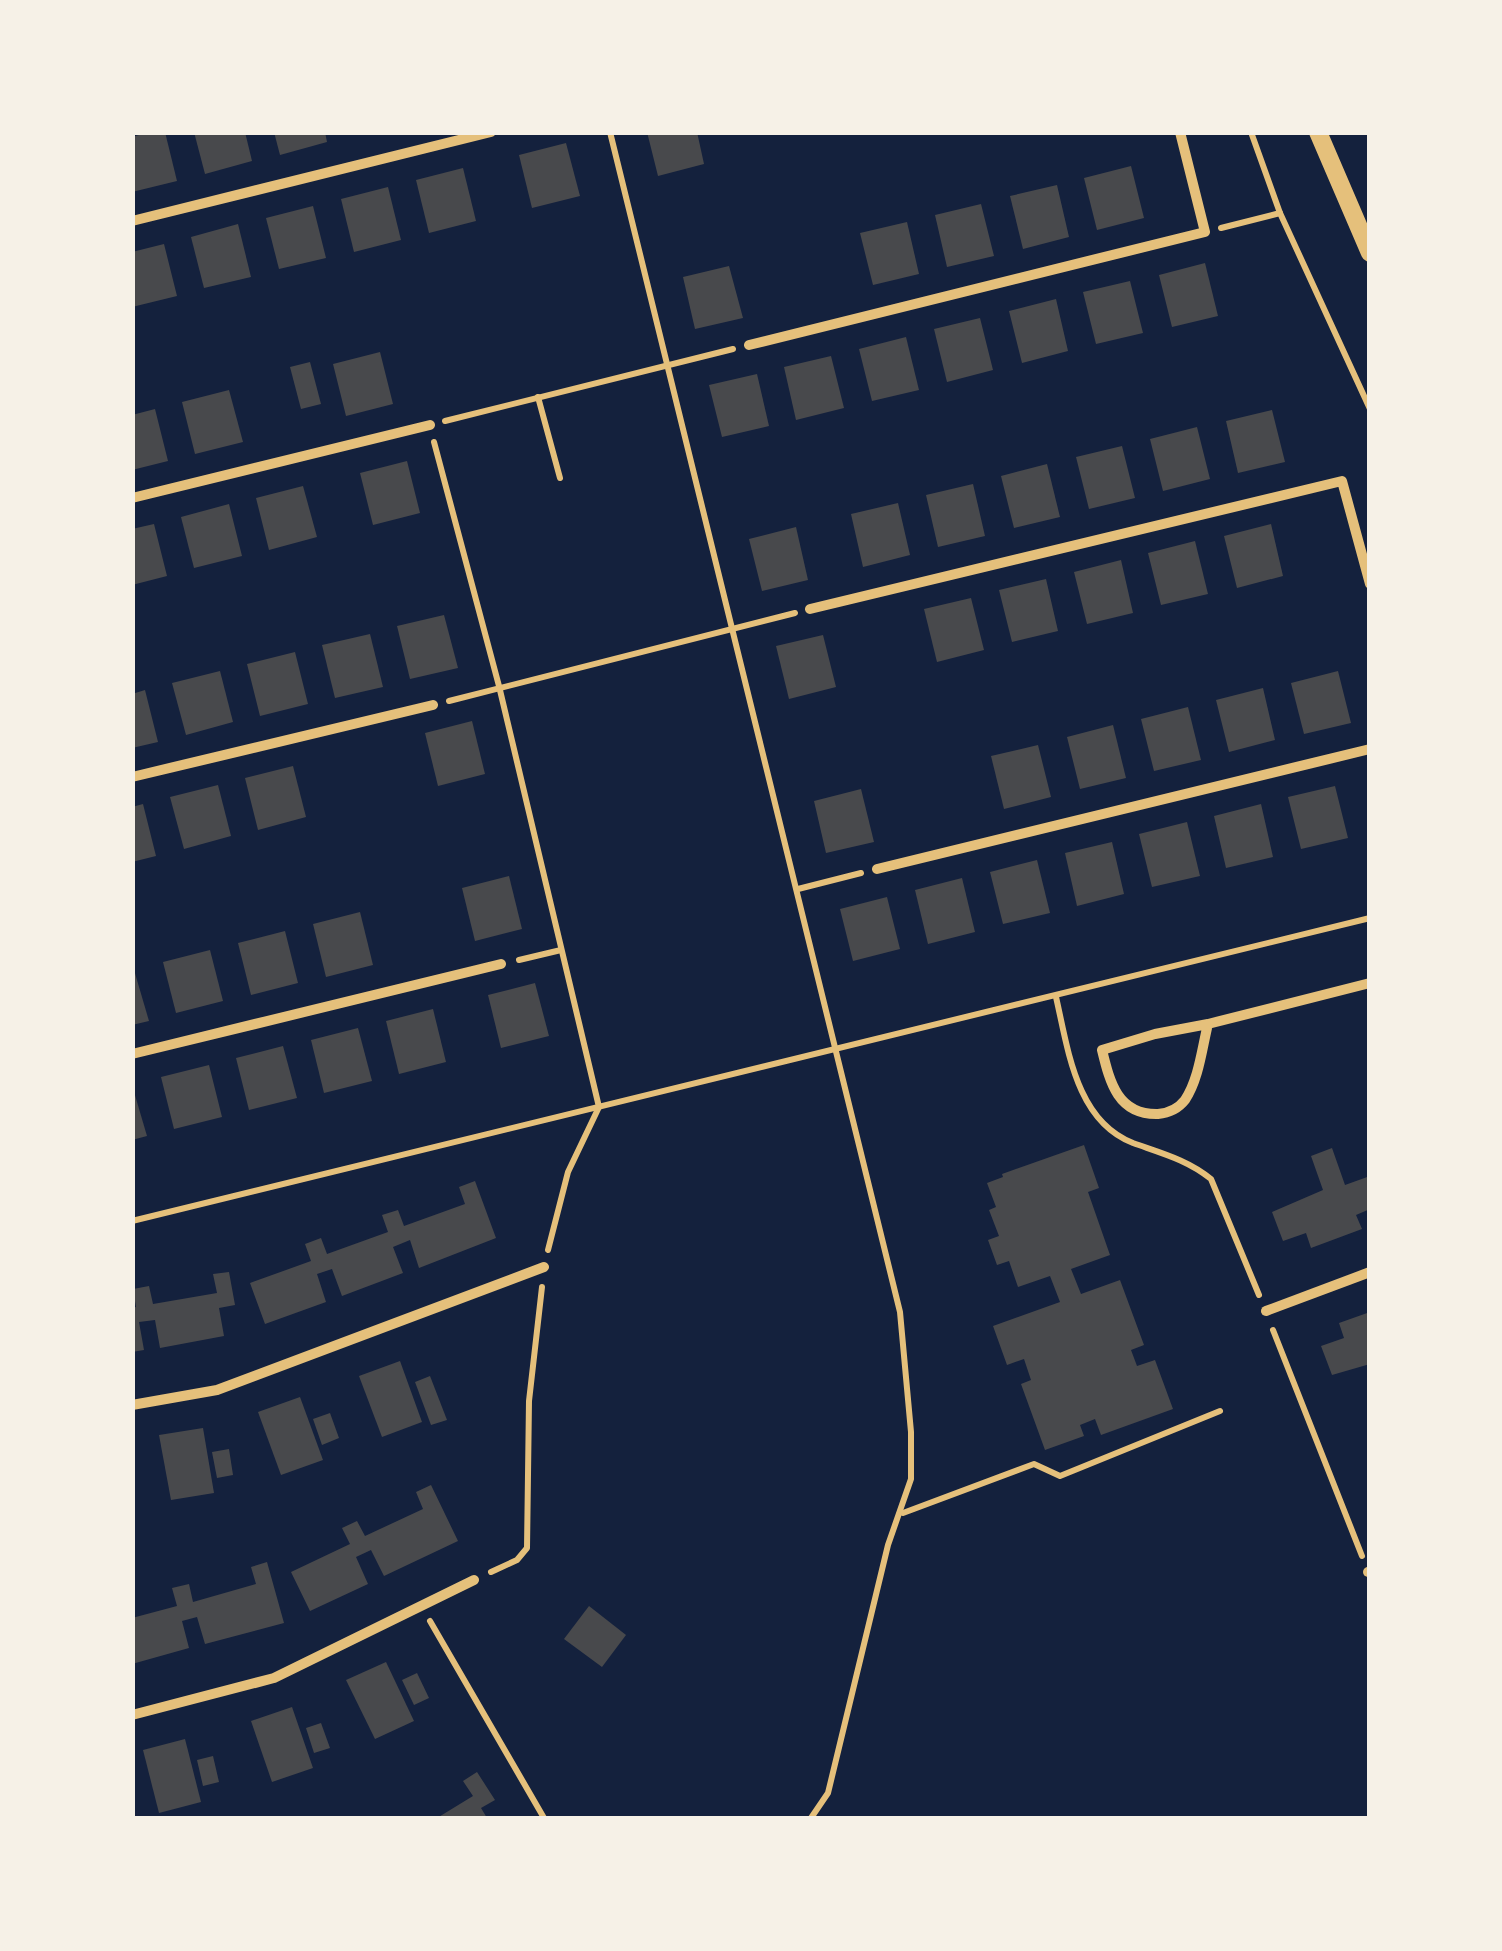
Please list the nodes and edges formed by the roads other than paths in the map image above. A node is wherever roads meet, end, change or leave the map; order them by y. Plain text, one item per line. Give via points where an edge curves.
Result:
1 (491, 132) edge
2 (1180, 132) edge
3 (1318, 132) edge
4 (132, 220) edge
5 (1370, 253) edge
6 (749, 345) road end
7 (430, 425) road end
8 (132, 498) edge
9 (1370, 584) edge
10 (810, 609) road end
11 (433, 705) road end
12 (1370, 749) edge
13 (132, 778) edge
14 (877, 869) road end
15 (501, 964) road end
16 (1370, 984) edge
17 (1208, 1024) junction
18 (132, 1054) edge
19 (544, 1267) road end
20 (1370, 1272) edge
21 (1266, 1311) road end
22 (132, 1405) edge
23 (474, 1580) road end
24 (132, 1715) edge

1 - 4 street
2 - 6 street via 1205,232
3 - 5 street
7 - 8 street
9 - 10 street via 1342,481
11 - 13 street
12 - 14 street
15 - 18 street
16 - 17 street
17 - 17 street via 1102,1050 1111,1086 1125,1106 1167,1114 1182,1104
19 - 22 street via 217,1390
20 - 21 street
23 - 24 street via 274,1678

